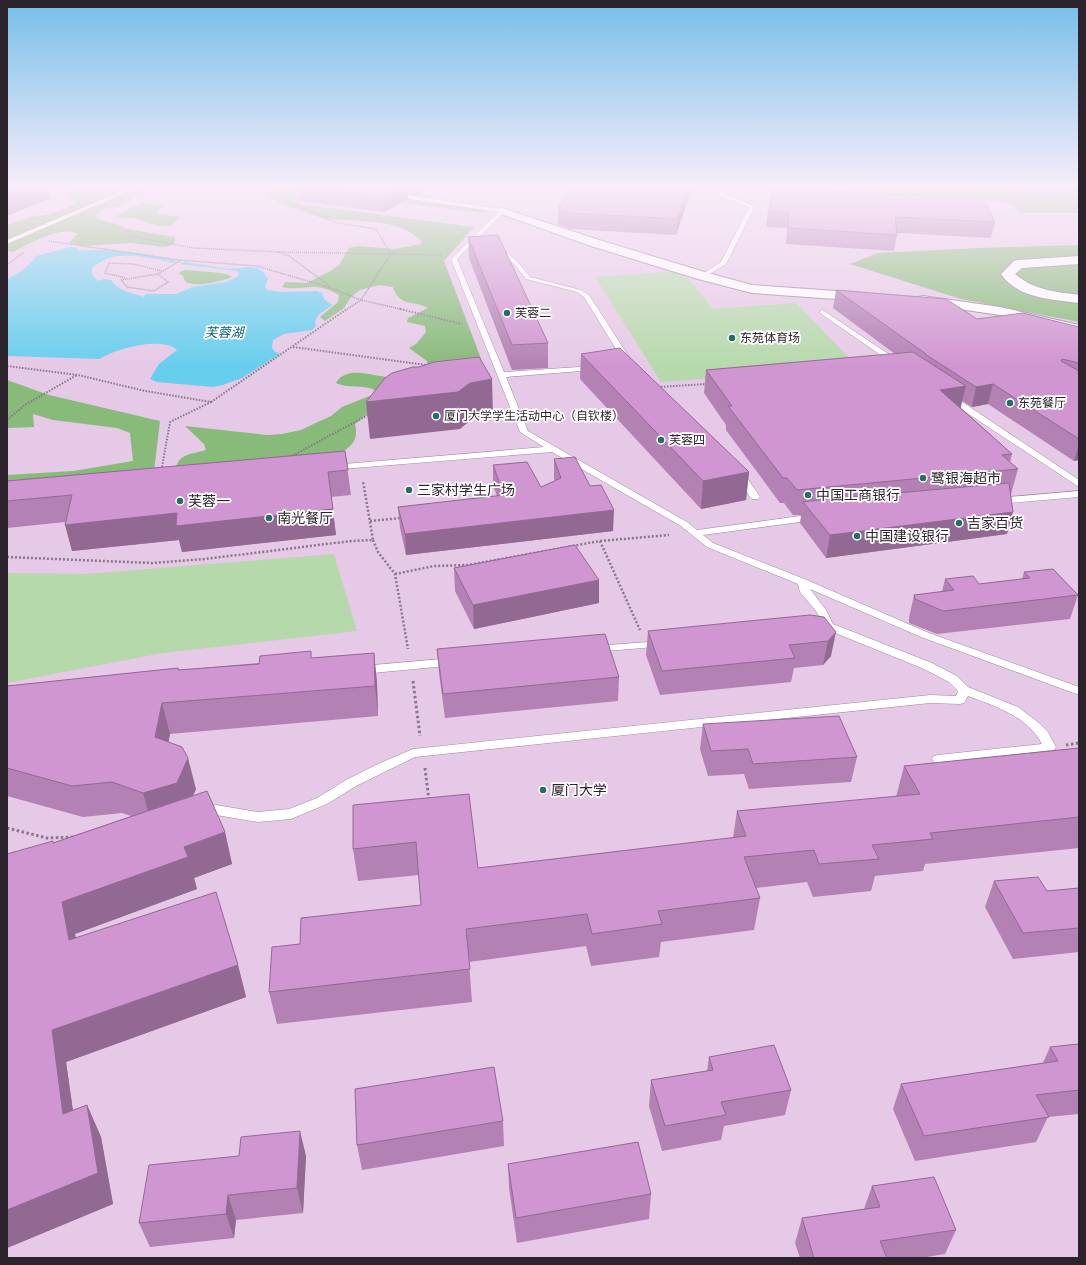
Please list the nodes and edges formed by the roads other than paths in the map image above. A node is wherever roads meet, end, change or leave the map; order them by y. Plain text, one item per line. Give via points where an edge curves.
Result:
1 (466, 247) edge
2 (497, 247) edge
3 (608, 247) edge
4 (732, 247) edge
5 (1079, 260) edge
6 (703, 276) junction
7 (874, 298) edge
8 (914, 299) edge
9 (1079, 299) edge
10 (822, 312) dead end
11 (1079, 329) edge
12 (600, 368) edge
13 (907, 369) edge
14 (501, 375) junction
15 (652, 387) edge
16 (940, 391) edge
17 (553, 449) junction
18 (736, 466) edge
19 (323, 469) edge
20 (1079, 484) edge
21 (1079, 494) edge
22 (755, 497) dead end
23 (986, 502) edge
24 (822, 517) edge
25 (694, 533) junction
26 (803, 582) junction
27 (829, 626) junction
28 (808, 631) edge
29 (670, 643) edge
30 (584, 650) edge
31 (466, 661) edge
32 (347, 671) edge
33 (964, 690) junction
34 (1079, 691) edge
35 (938, 759) dead end
36 (190, 818) edge

1 - 14 lane via 454,259
2 - 15 lane via 516,263 528,278 586,296 627,366
3 - 6 street
4 - 6 lane via 724,263
5 - 9 street via 1018,264 1007,274 1018,284 1038,293
6 - 7 street via 752,289
8 - 11 street via 1000,311
10 - 13 lane
12 - 14 lane
14 - 17 lane via 524,432
16 - 20 lane
17 - 19 lane
17 - 25 lane via 684,524
18 - 22 lane
21 - 23 lane
24 - 25 lane
25 - 26 lane via 710,545
26 - 27 lane via 804,592 821,610
26 - 34 lane via 925,635
27 - 28 lane
27 - 33 lane via 928,666 953,679
29 - 30 lane
31 - 32 lane
33 - 35 lane via 1004,705 1033,722 1046,736 1050,746
33 - 36 lane via 960,700 930,699 413,753 351,783 322,802 291,814 258,817 216,810

